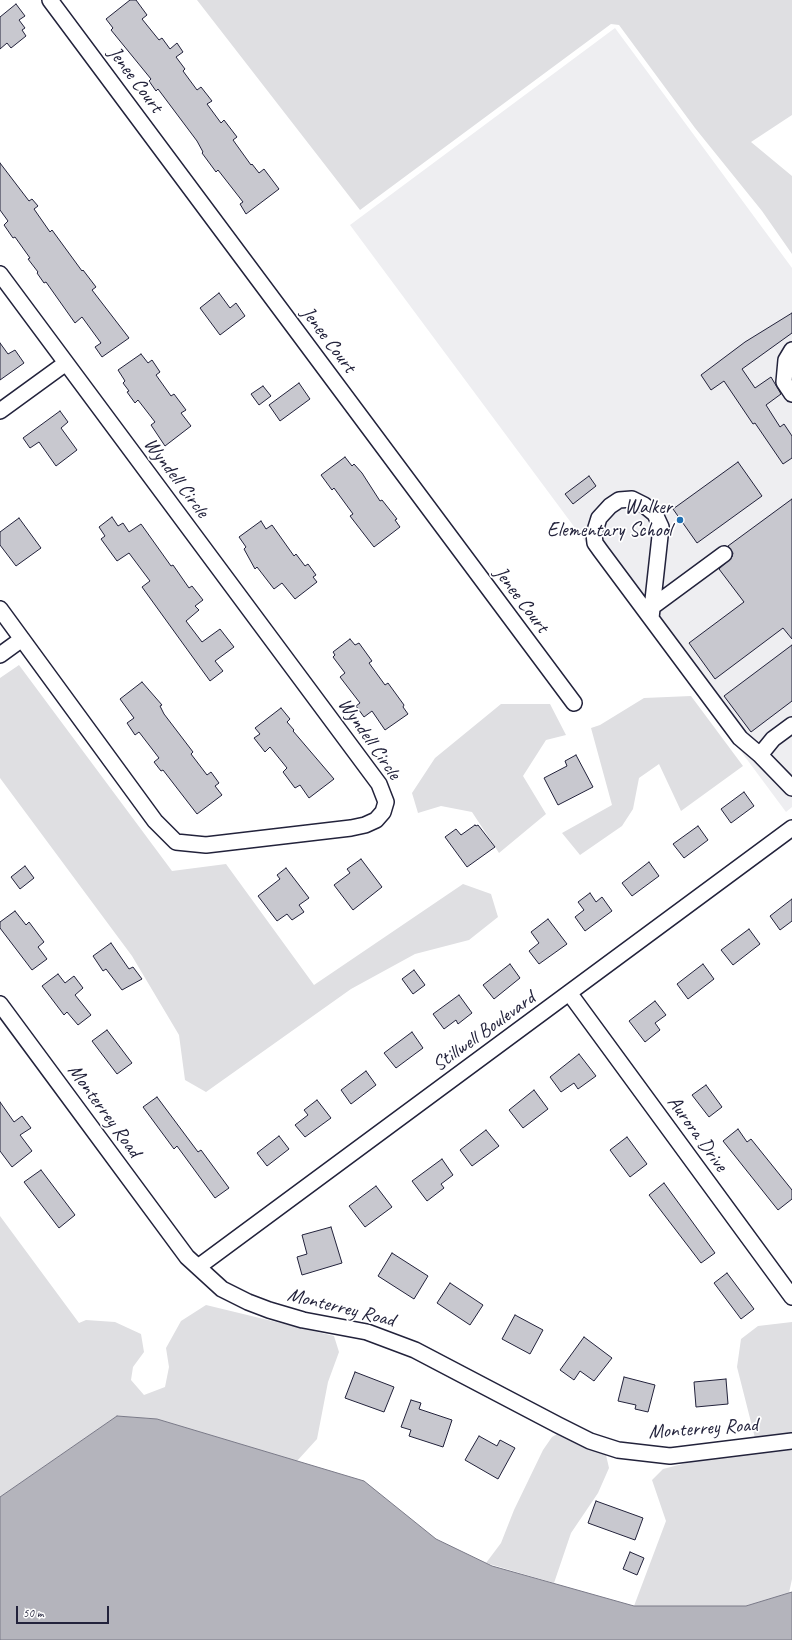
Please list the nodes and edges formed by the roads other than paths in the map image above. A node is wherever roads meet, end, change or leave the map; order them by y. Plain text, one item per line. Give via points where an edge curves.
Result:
1 (50, 0) edge
2 (0, 274) edge
3 (792, 350) edge
4 (66, 363) junction
5 (792, 394) edge
6 (0, 411) edge
7 (724, 554) dead end
8 (0, 609) edge
9 (651, 613) junction
10 (22, 639) junction
11 (0, 655) edge
12 (574, 703) dead end
13 (792, 725) edge
14 (760, 755) junction
15 (792, 788) edge
16 (789, 836) edge
17 (570, 994) junction
18 (0, 1004) edge
19 (198, 1267) junction
20 (792, 1297) edge
21 (792, 1441) edge

1 - 12 street, Jenee Court
2 - 4 street, Wyndell Circle
3 - 5 street via 786,360 784,371 784,382
4 - 6 street
4 - 10 street, Wyndell Circle via 379,784 386,802 383,812 376,820 350,828 206,845 176,842 155,821
7 - 9 street
8 - 10 street, Wyndell Circle
9 - 9 street via 661,527 654,514 644,505 632,499 619,500 599,518 594,534 595,543
9 - 14 street via 740,738
10 - 11 street
13 - 14 street via 773,739
14 - 15 street
16 - 17 street, Stillwell Boulevard
17 - 19 street, Stillwell Boulevard
17 - 20 street, Aurora Drive
18 - 19 street, Monterrey Road via 187,1258
19 - 21 street, Monterrey Road via 222,1289 248,1302 303,1320 367,1332 415,1350 605,1447 632,1453 670,1456

